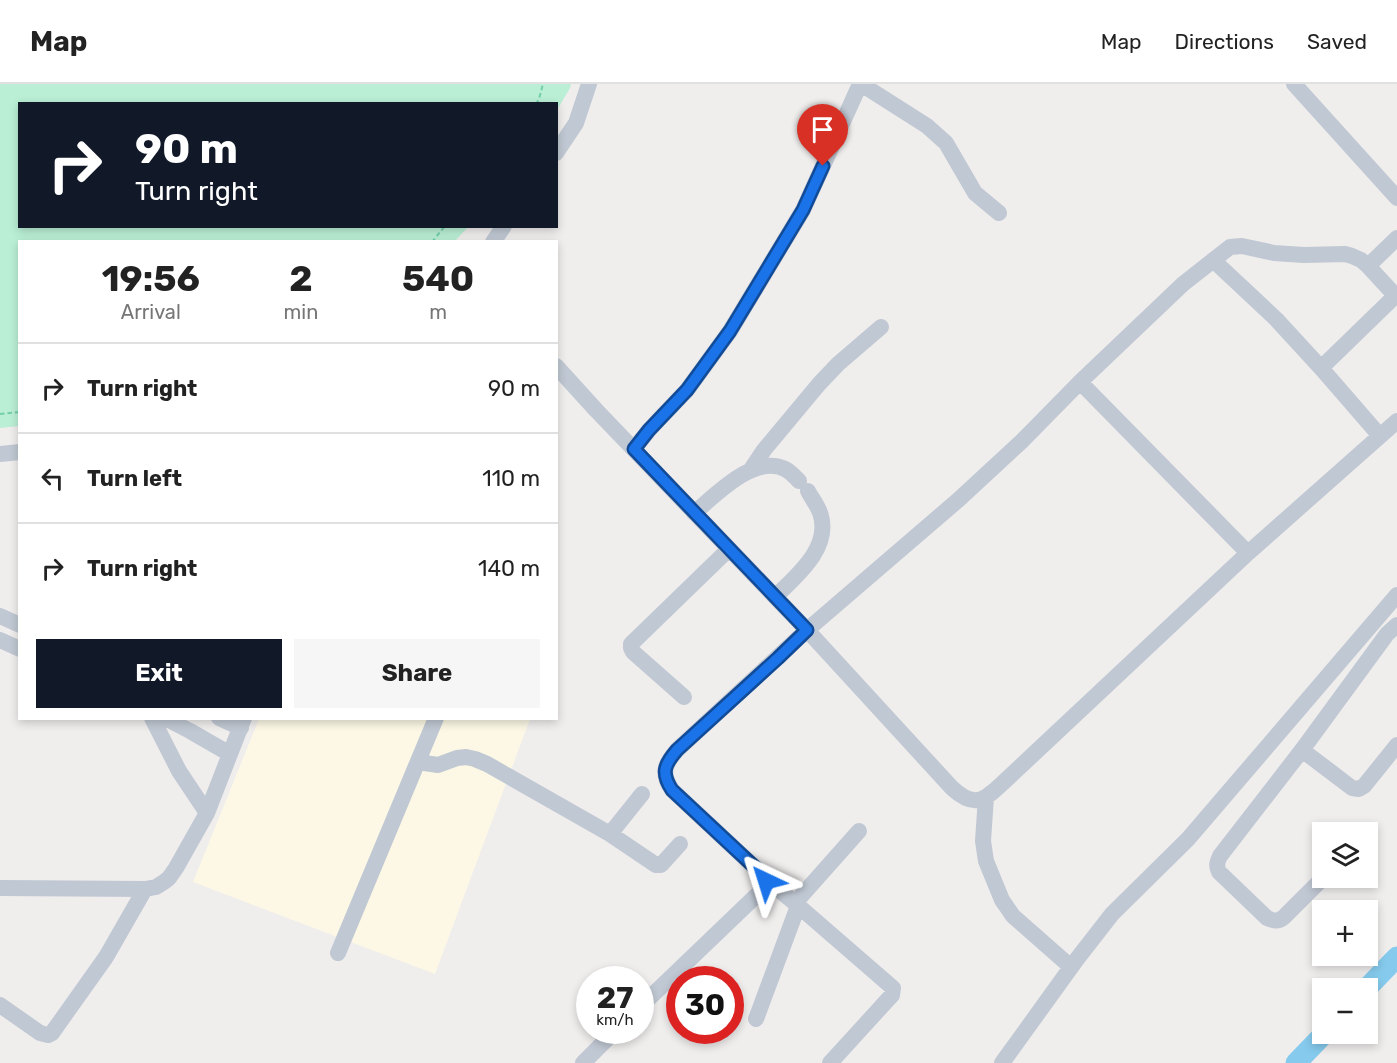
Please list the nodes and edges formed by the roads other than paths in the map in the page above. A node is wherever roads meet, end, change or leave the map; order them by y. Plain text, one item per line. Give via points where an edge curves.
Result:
1 (590, 84) edge
2 (861, 84) edge
3 (1294, 84) edge
4 (558, 150) edge
5 (1397, 198) edge
6 (999, 213) dead end
7 (1397, 238) edge
8 (1213, 260) junction
9 (1368, 266) junction
10 (881, 327) dead end
11 (558, 368) edge
12 (1322, 368) junction
13 (1080, 382) junction
14 (1397, 420) edge
15 (1380, 436) junction
16 (634, 449) junction
17 (18, 452) edge
18 (0, 454) edge
19 (752, 468) junction
20 (694, 513) junction
21 (729, 549) junction
22 (1248, 553) junction
23 (1397, 595) edge
24 (775, 597) junction
25 (0, 616) edge
26 (18, 624) edge
27 (1397, 625) edge
28 (807, 630) junction
29 (0, 640) edge
30 (18, 648) edge
31 (684, 697) dead end
32 (153, 720) edge
33 (169, 720) edge
34 (435, 720) edge
35 (242, 723) edge
36 (1277, 734) junction
37 (1397, 745) edge
38 (1300, 752) junction
39 (230, 754) junction
40 (418, 762) junction
41 (642, 794) dead end
42 (986, 797) junction
43 (207, 813) junction
44 (859, 831) dead end
45 (610, 834) junction
46 (680, 844) dead end
47 (766, 881) junction
48 (0, 888) edge
49 (1313, 888) edge
50 (145, 889) junction
51 (796, 904) junction
52 (338, 953) dead end
53 (1071, 967) junction
54 (654, 994) edge
55 (0, 1005) edge
56 (756, 1019) dead end
57 (602, 1044) edge
58 (583, 1063) edge
59 (830, 1063) edge
60 (1002, 1063) edge

1 - 4 street via 576,123
2 - 6 street via 937,134 975,193
2 - 16 street via 803,210 730,331 687,390
3 - 5 street
7 - 9 street
8 - 9 street via 1230,247 1242,246 1274,253 1345,254
8 - 12 street
8 - 13 street
9 - 12 street via 1392,292 1391,300
10 - 19 street via 819,384
11 - 16 street
12 - 15 street
13 - 22 street
13 - 28 street via 957,501
14 - 15 street
15 - 22 street
16 - 20 street
17 - 18 street
19 - 20 street
19 - 24 street via 783,468 803,486 821,513 819,546
20 - 21 street
21 - 24 street
21 - 31 street via 631,644 633,651
22 - 42 street
23 - 36 street
24 - 28 street
25 - 26 street
27 - 38 street
28 - 42 street via 952,788 968,800
28 - 47 street via 677,750 666,766 666,781 672,790
29 - 30 street
32 - 43 street via 179,771
33 - 39 street
34 - 40 street
35 - 39 street
36 - 38 street
36 - 53 street via 1188,839 1112,914
37 - 38 street via 1359,789
38 - 49 street via 1220,856 1217,866 1274,921 1281,920
39 - 43 street
40 - 45 street via 438,765 457,758 475,759
40 - 52 street
41 - 45 street
42 - 53 street via 986,861 1002,900 1013,916
43 - 50 street via 169,878
44 - 51 street
45 - 46 street via 658,865
47 - 51 street
47 - 54 street via 765,887
48 - 50 street
50 - 55 street via 106,957 52,1033 40,1033
51 - 56 street
51 - 59 street via 893,988 893,993
53 - 60 street
57 - 58 street

